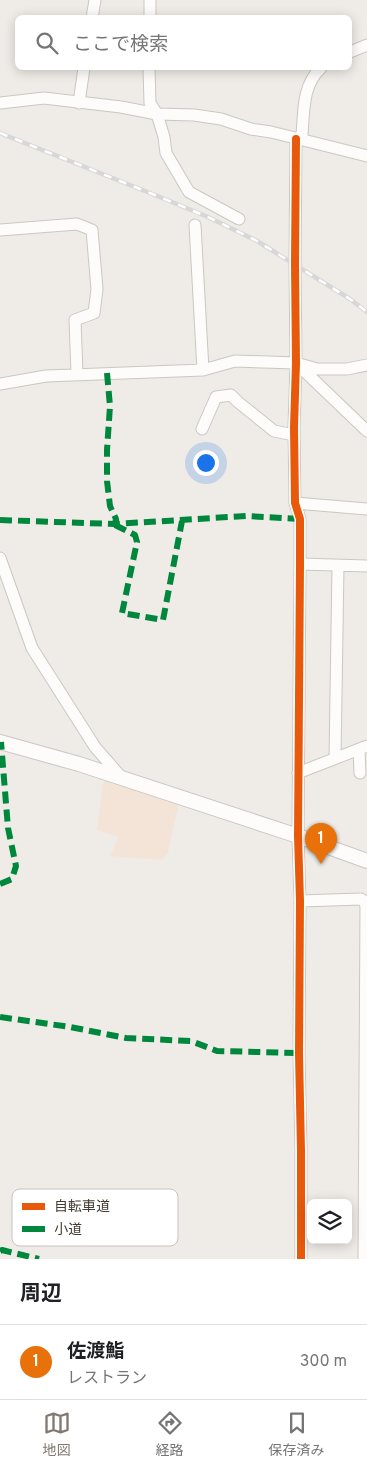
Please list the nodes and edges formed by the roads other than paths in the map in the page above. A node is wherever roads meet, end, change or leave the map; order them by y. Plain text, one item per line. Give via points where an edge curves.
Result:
1 (95, 0) edge
2 (150, 0) edge
3 (92, 15) edge
4 (150, 15) edge
5 (367, 45) edge
6 (352, 51) edge
7 (84, 70) edge
8 (149, 70) edge
9 (319, 70) edge
10 (0, 103) edge
11 (79, 103) junction
12 (157, 114) junction
13 (296, 139) junction
14 (367, 156) edge
15 (239, 219) dead end
16 (195, 225) dead end
17 (0, 230) edge
18 (296, 363) junction
19 (367, 365) edge
20 (204, 370) junction
21 (77, 374) junction
22 (0, 384) edge
23 (202, 429) dead end
24 (367, 431) edge
25 (294, 435) junction
26 (295, 504) junction
27 (367, 509) edge
28 (0, 558) edge
29 (300, 564) junction
30 (338, 566) junction
31 (367, 566) edge
32 (0, 739) edge
33 (363, 747) edge
34 (335, 758) junction
35 (298, 773) junction
36 (360, 774) dead end
37 (122, 778) junction
38 (298, 836) junction
39 (367, 861) edge
40 (300, 901) junction
41 (366, 1108) edge
42 (301, 1259) edge
43 (364, 1259) edge

1 - 3 street
2 - 4 street
5 - 6 street
7 - 11 street
8 - 12 street via 150,103
9 - 13 street via 306,93 302,136
10 - 11 street via 44,98
11 - 12 street
12 - 13 street via 222,119
12 - 15 street via 166,153 189,192
13 - 14 street
13 - 18 street
16 - 20 street
17 - 21 street via 77,224 92,230 97,289 94,314 75,320
18 - 19 street via 325,369
18 - 20 street via 235,361
18 - 24 street
18 - 25 street
20 - 21 street
21 - 22 street
23 - 25 street via 216,397 231,395 274,431
25 - 26 street
26 - 27 street
26 - 29 street via 300,519
28 - 37 street via 32,648 95,748
29 - 30 street
29 - 35 street
30 - 31 street
30 - 34 street
32 - 37 street
33 - 34 street
33 - 36 street
34 - 35 street
35 - 38 street
37 - 38 street
38 - 39 street
38 - 40 street
40 - 41 street via 365,902
40 - 42 street
41 - 43 street

